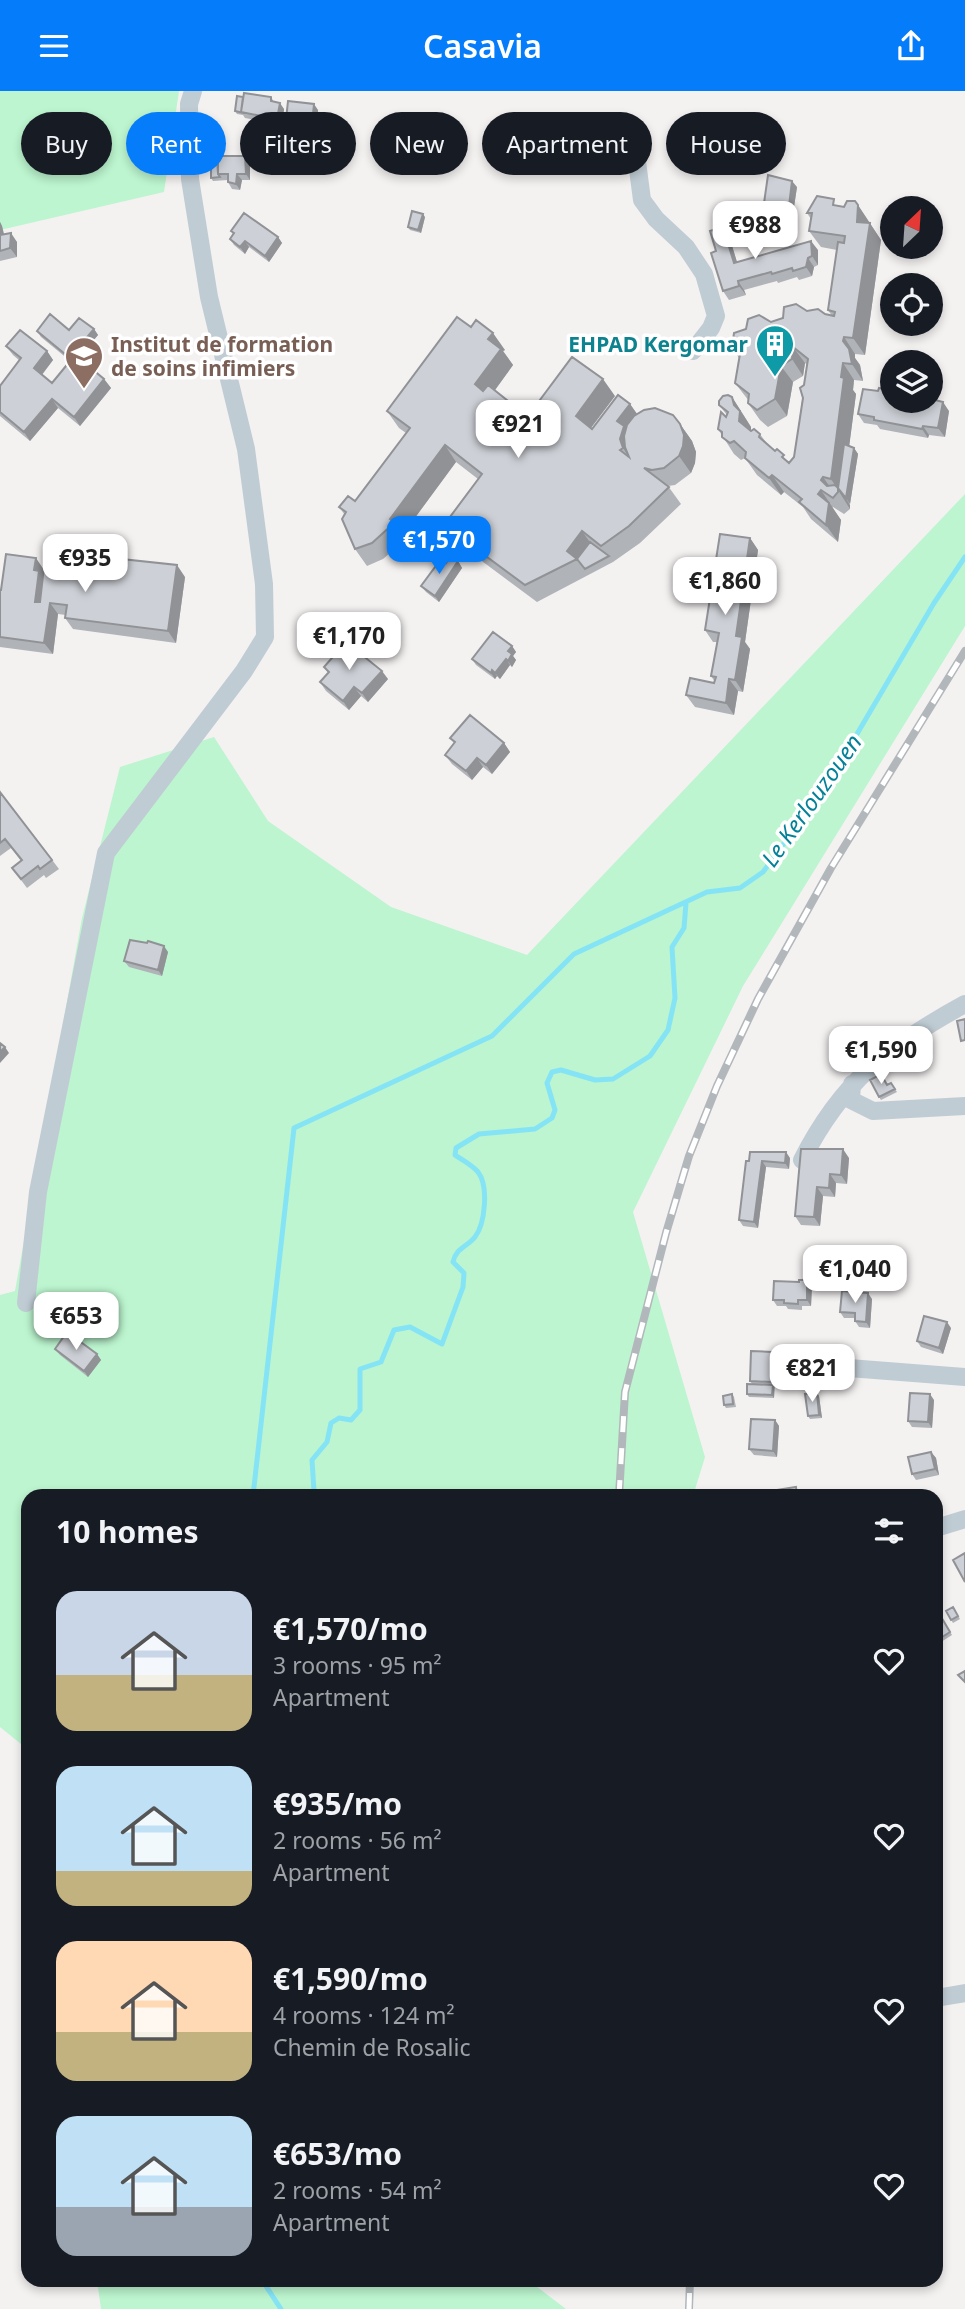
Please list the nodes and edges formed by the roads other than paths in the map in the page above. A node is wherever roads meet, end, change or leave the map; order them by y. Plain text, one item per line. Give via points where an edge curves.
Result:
1 (193, 91) edge
2 (639, 175) edge
3 (693, 351) dead end
4 (965, 1004) edge
5 (852, 1083) junction
6 (965, 1105) edge
7 (802, 1160) edge
8 (26, 1303) dead end
9 (823, 1366) dead end
10 (965, 1377) edge
11 (965, 1519) edge
12 (943, 1526) edge
13 (965, 1993) edge
14 (943, 1997) edge

1 - 8 street via 189,104 190,179 209,297 247,449 264,584 265,637 106,853 38,1192
2 - 3 street via 642,200 686,247 704,274 716,316
4 - 5 street via 880,1057
5 - 6 street via 852,1100 873,1111
5 - 7 street via 818,1128
9 - 10 street
11 - 12 street
13 - 14 street

